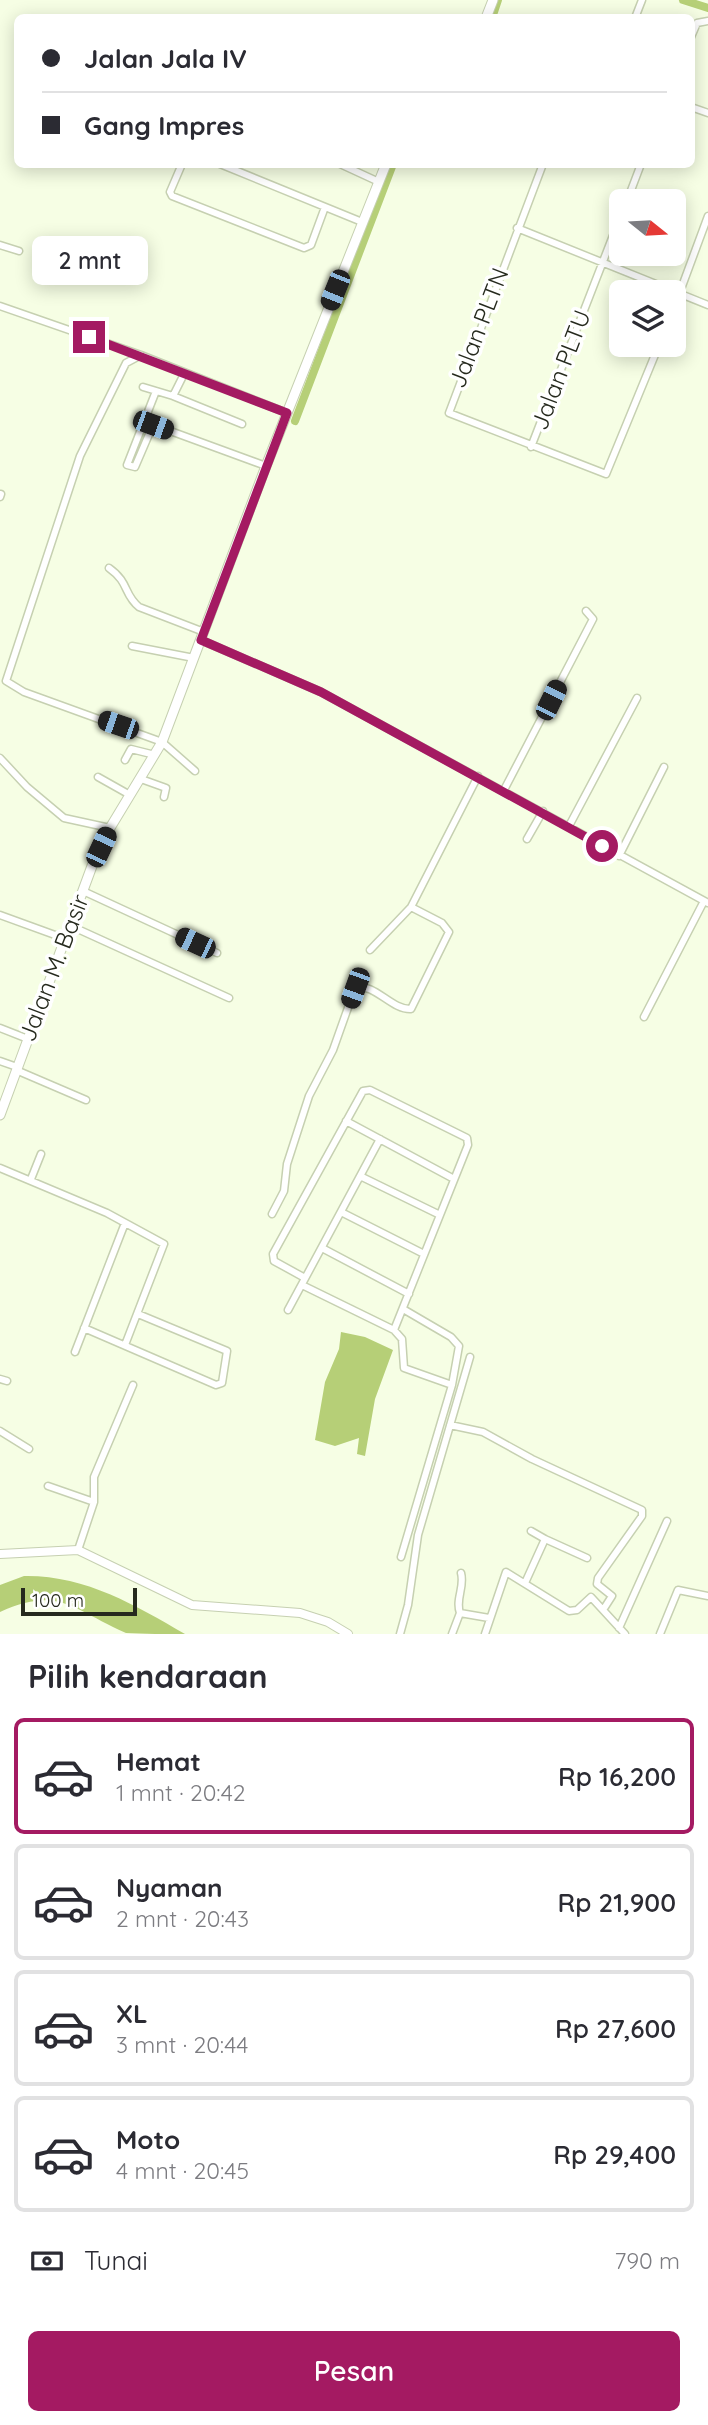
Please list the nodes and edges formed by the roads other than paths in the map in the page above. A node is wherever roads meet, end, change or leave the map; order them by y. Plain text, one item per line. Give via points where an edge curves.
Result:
1 (180, 168) edge
2 (230, 168) edge
3 (349, 168) edge
4 (384, 168) edge
5 (541, 168) edge
6 (639, 168) edge
7 (379, 182) junction
8 (632, 189) edge
9 (325, 207) junction
10 (708, 216) edge
11 (362, 222) junction
12 (517, 228) junction
13 (0, 245) edge
14 (609, 246) edge
15 (19, 251) dead end
16 (603, 262) junction
17 (646, 280) edge
18 (684, 280) edge
19 (686, 297) edge
20 (708, 305) edge
21 (0, 306) edge
22 (141, 355) junction
23 (654, 357) edge
24 (184, 374) junction
25 (143, 387) dead end
26 (156, 391) junction
27 (173, 396) junction
28 (287, 413) junction
29 (144, 421) junction
30 (242, 424) dead end
31 (153, 425) junction
32 (531, 447) junction
33 (266, 466) junction
34 (110, 568) dead end
35 (586, 611) dead end
36 (202, 636) junction
37 (132, 646) dead end
38 (194, 658) junction
39 (637, 698) dead end
40 (162, 742) junction
41 (155, 755) junction
42 (0, 758) edge
43 (125, 760) dead end
44 (664, 766) dead end
45 (195, 771) dead end
46 (478, 776) junction
47 (98, 777) dead end
48 (141, 779) junction
49 (504, 790) junction
50 (130, 795) junction
51 (164, 797) dead end
52 (542, 811) junction
53 (569, 826) junction
54 (110, 828) junction
55 (527, 839) dead end
56 (619, 856) junction
57 (83, 891) junction
58 (706, 902) edge
59 (411, 907) junction
60 (0, 915) edge
61 (71, 926) junction
62 (66, 939) junction
63 (370, 950) dead end
64 (217, 953) dead end
65 (229, 998) dead end
66 (644, 1017) dead end
67 (0, 1028) edge
68 (28, 1039) junction
69 (0, 1061) edge
70 (17, 1069) junction
71 (86, 1100) dead end
72 (0, 1115) edge
73 (346, 1121) junction
74 (380, 1139) junction
75 (41, 1154) dead end
76 (0, 1167) edge
77 (360, 1176) junction
78 (31, 1178) junction
79 (454, 1179) junction
80 (341, 1213) junction
81 (272, 1214) dead end
82 (440, 1215) junction
83 (125, 1223) junction
84 (322, 1248) junction
85 (424, 1254) junction
86 (303, 1282) junction
87 (409, 1294) junction
88 (403, 1309) junction
89 (288, 1310) dead end
90 (138, 1314) junction
91 (85, 1328) junction
92 (394, 1330) junction
93 (125, 1345) junction
94 (75, 1352) dead end
95 (470, 1357) dead end
96 (133, 1385) dead end
97 (452, 1385) junction
98 (450, 1424) junction
99 (0, 1432) edge
100 (29, 1449) dead end
101 (48, 1486) dead end
102 (94, 1502) junction
103 (667, 1521) dead end
104 (410, 1531) junction
105 (531, 1531) dead end
106 (418, 1535) junction
107 (545, 1539) junction
108 (78, 1550) junction
109 (0, 1554) edge
110 (401, 1557) dead end
111 (587, 1558) dead end
112 (461, 1573) dead end
113 (525, 1583) junction
114 (708, 1596) edge
115 (603, 1610) junction
116 (460, 1613) junction
117 (489, 1618) junction
118 (621, 1632) edge
119 (348, 1634) edge
120 (400, 1634) edge
121 (452, 1634) edge
122 (485, 1634) edge
123 (660, 1634) edge

1 - 9 street via 172,196 304,248 311,245
2 - 9 street
3 - 7 street
4 - 7 main road, Jalan M. Basir
5 - 12 street, Jalan PLTN
6 - 8 street
7 - 11 main road, Jalan M. Basir
9 - 11 street
10 - 18 street
11 - 28 main road, Jalan M. Basir
12 - 16 street
12 - 32 street, Jalan PLTN via 449,413
13 - 15 street
14 - 16 street, Jalan PLTU
16 - 17 street
16 - 32 street, Jalan PLTU
19 - 20 street
21 - 22 street
22 - 24 street
22 - 40 street via 126,363 80,456 6,681 24,692
23 - 32 street, Jalan PLTN via 606,474
24 - 27 street
24 - 28 street
25 - 26 street
26 - 27 street
26 - 29 street
27 - 30 street
28 - 33 main road, Jalan M. Basir
29 - 31 street
29 - 31 street via 127,465 135,467
31 - 33 street
33 - 36 main road, Jalan M. Basir
34 - 36 street via 123,577 131,600 139,607
35 - 49 street via 593,619
36 - 38 main road, Jalan M. Basir
36 - 46 street via 321,692
37 - 38 street
38 - 40 main road, Jalan M. Basir
39 - 53 street
40 - 41 main road, Jalan M. Basir
40 - 45 street
41 - 43 street via 131,749
41 - 48 main road, Jalan M. Basir
42 - 54 street via 64,818
44 - 56 street
46 - 49 street
46 - 59 street
47 - 50 street
48 - 50 main road, Jalan M. Basir
48 - 51 street via 166,788
49 - 52 street
50 - 54 main road, Jalan M. Basir
52 - 53 street
52 - 55 street
53 - 56 street
54 - 57 main road, Jalan M. Basir
56 - 58 street
57 - 61 main road, Jalan M. Basir
57 - 64 street
58 - 66 street
59 - 63 street
59 - 81 street via 442,923 449,932 411,1010 365,987 355,988 333,1050 309,1096 287,1164 284,1191
60 - 62 street
61 - 62 main road, Jalan M. Basir
61 - 65 street
62 - 68 main road, Jalan M. Basir
67 - 68 street
68 - 70 main road, Jalan M. Basir
69 - 70 street
70 - 71 street
70 - 72 main road, Jalan M. Basir
73 - 74 street
73 - 79 street via 366,1089 467,1138
73 - 86 street via 272,1259
74 - 77 street
74 - 79 street
75 - 78 street
76 - 78 street
77 - 80 street
77 - 82 street
78 - 83 street
79 - 82 street
80 - 84 street
80 - 85 street
82 - 85 street
83 - 90 street via 163,1244
83 - 91 street
84 - 86 street
84 - 87 street
85 - 87 street
86 - 89 street
86 - 92 street
87 - 88 street
88 - 92 street
88 - 97 street via 457,1343
90 - 93 street
90 - 93 street via 227,1351 222,1383 216,1385
91 - 93 street
91 - 94 street
92 - 97 street via 402,1339 404,1368
95 - 98 street
96 - 102 street via 94,1477
97 - 104 street
98 - 106 street
98 - 115 street via 483,1432 642,1510 598,1578 597,1584 612,1596
99 - 100 street
101 - 102 street
102 - 108 street
103 - 118 street
104 - 106 street
104 - 110 street
105 - 107 street
106 - 120 street
107 - 111 street
107 - 113 street
108 - 109 street
108 - 119 street via 192,1605 300,1613
112 - 116 street
113 - 115 street via 569,1612 589,1597
113 - 117 street via 504,1572
114 - 123 street via 678,1590
115 - 118 street
116 - 117 street
116 - 121 street
117 - 122 street

